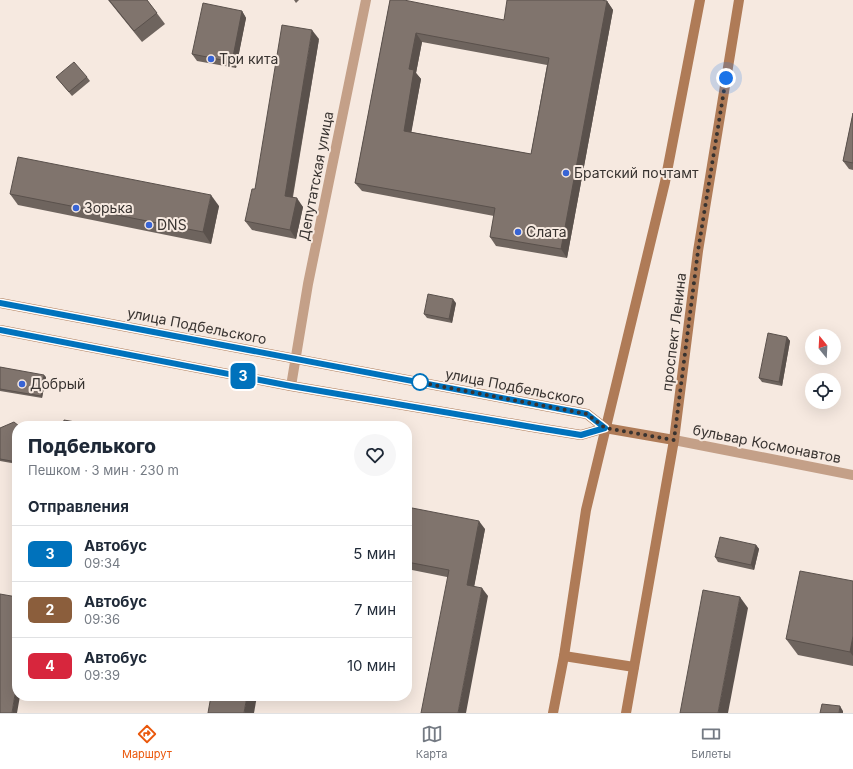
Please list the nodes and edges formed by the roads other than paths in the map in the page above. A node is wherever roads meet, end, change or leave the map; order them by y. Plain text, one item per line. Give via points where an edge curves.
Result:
1 (366, 0) edge
2 (700, 0) edge
3 (739, 0) edge
4 (0, 303) edge
5 (0, 330) edge
6 (296, 359) junction
7 (291, 386) junction
8 (605, 428) junction
9 (674, 440) junction
10 (853, 475) edge
11 (564, 656) junction
12 (634, 667) junction
13 (553, 713) edge
14 (626, 713) edge

1 - 6 street, Депутатская улица via 308,284
2 - 8 main road via 665,182
3 - 9 main road, проспект Ленина via 698,251
4 - 6 main road, улица Подбельского
5 - 7 main road
6 - 7 street, Депутатская улица
6 - 8 main road, улица Подбельского via 587,414
7 - 8 main road via 581,435
8 - 9 main road, бульвар Космонавтов
8 - 11 main road via 586,510
9 - 10 street, бульвар Космонавтов
9 - 12 main road, проспект Ленина
11 - 12 main road
11 - 13 main road
12 - 14 main road, проспект Ленина

